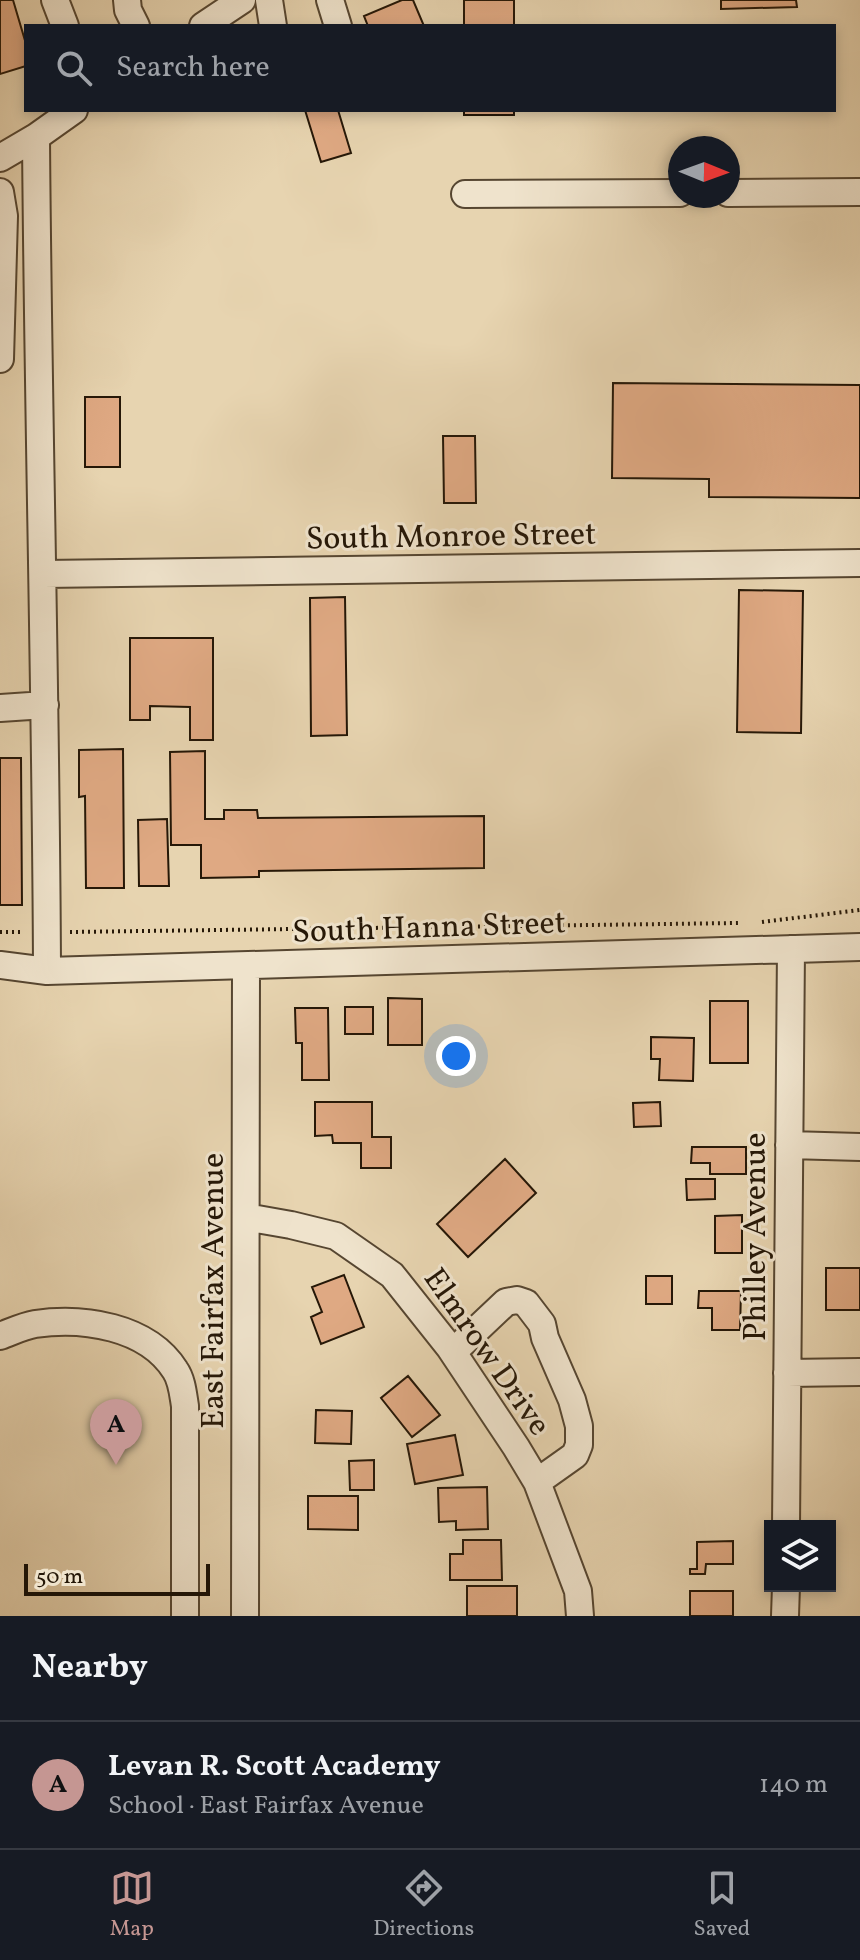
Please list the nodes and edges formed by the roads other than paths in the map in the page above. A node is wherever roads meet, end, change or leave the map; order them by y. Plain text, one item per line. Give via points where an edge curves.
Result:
1 (55, 0) edge
2 (127, 0) edge
3 (242, 0) edge
4 (269, 0) edge
5 (330, 0) edge
6 (207, 15) edge
7 (64, 24) edge
8 (135, 24) edge
9 (273, 24) edge
10 (337, 24) edge
11 (71, 112) edge
12 (36, 137) junction
13 (0, 158) edge
14 (0, 192) edge
15 (860, 192) edge
16 (668, 193) edge
17 (740, 193) edge
18 (465, 194) dead end
19 (0, 359) edge
20 (860, 563) edge
21 (44, 574) junction
22 (45, 705) junction
23 (0, 708) edge
24 (860, 947) edge
25 (791, 949) junction
26 (0, 965) edge
27 (246, 966) junction
28 (47, 971) junction
29 (789, 1145) junction
30 (860, 1147) edge
31 (246, 1217) junction
32 (0, 1336) edge
33 (453, 1352) junction
34 (860, 1372) edge
35 (787, 1373) junction
36 (537, 1482) junction
37 (786, 1520) edge
38 (786, 1592) edge
39 (185, 1616) edge
40 (245, 1616) edge
41 (580, 1616) edge
42 (785, 1616) edge

1 - 7 street
2 - 8 street
3 - 6 street
4 - 9 street
5 - 10 street
11 - 12 street
12 - 13 street
12 - 21 street
14 - 19 street
15 - 17 street
16 - 18 street
20 - 21 street, South Monroe Street
21 - 22 street
22 - 23 street
22 - 28 street
24 - 25 street, South Hanna Street
25 - 27 street, South Hanna Street
25 - 29 street, Philley Avenue
26 - 28 street, South Hanna Street
27 - 28 street, South Hanna Street
27 - 31 street, East Fairfax Avenue
29 - 30 street
29 - 35 street, Philley Avenue
31 - 33 street, Elmrow Drive via 336,1236 392,1275
31 - 40 street, East Fairfax Avenue
32 - 39 street via 32,1325 108,1325 163,1354 178,1373 185,1406
33 - 36 street, Elmrow Drive
33 - 36 street via 506,1302 526,1303 542,1324 572,1400 579,1445 575,1455
34 - 35 street
35 - 37 street, Philley Avenue
36 - 41 street, Elmrow Drive via 578,1591
38 - 42 street

